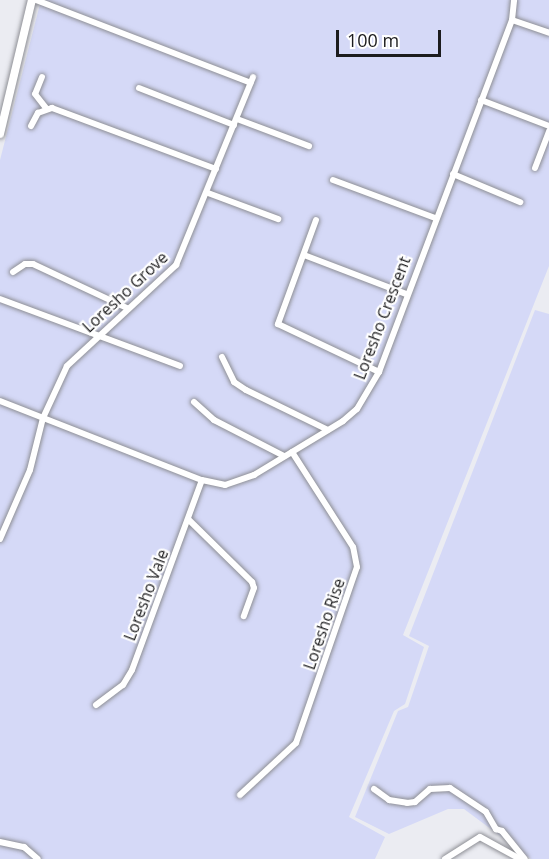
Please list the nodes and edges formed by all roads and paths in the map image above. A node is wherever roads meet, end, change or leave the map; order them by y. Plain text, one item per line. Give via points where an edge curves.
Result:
1 (34, 0) edge
2 (514, 0) edge
3 (512, 20) junction
4 (549, 33) edge
5 (42, 76) dead end
6 (139, 88) dead end
7 (481, 100) junction
8 (46, 108) junction
9 (236, 122) junction
10 (31, 126) dead end
11 (549, 126) edge
12 (549, 131) edge
13 (0, 134) edge
14 (309, 146) dead end
15 (535, 168) dead end
16 (216, 169) junction
17 (453, 174) junction
18 (333, 180) dead end
19 (208, 193) junction
20 (520, 202) dead end
21 (435, 218) junction
22 (278, 219) dead end
23 (316, 220) dead end
24 (304, 255) junction
25 (13, 272) dead end
26 (406, 294) junction
27 (0, 299) edge
28 (127, 308) junction
29 (99, 337) junction
30 (222, 357) dead end
31 (180, 366) dead end
32 (379, 372) junction
33 (0, 401) edge
34 (194, 402) dead end
35 (43, 418) junction
36 (328, 430) junction
37 (292, 452) junction
38 (284, 456) junction
39 (202, 480) junction
40 (188, 519) junction
41 (0, 539) edge
42 (244, 616) dead end
43 (96, 705) dead end
44 (374, 789) dead end
45 (240, 795) dead end
46 (0, 842) edge
47 (38, 859) edge
48 (445, 859) edge
49 (520, 859) edge
50 (525, 859) edge

1 - 9 street, Loresho Grove via 252,80
1 - 13 main road
2 - 3 street, Loresho Crescent
3 - 4 street
3 - 7 street, Loresho Crescent
5 - 8 street via 35,94
6 - 9 street
7 - 11 street
7 - 17 street, Loresho Crescent
8 - 10 street
8 - 16 street
9 - 14 street
9 - 16 street, Loresho Grove
12 - 15 street
16 - 19 street, Loresho Grove
17 - 20 street
17 - 21 street, Loresho Crescent
18 - 21 street
19 - 22 street
19 - 28 street, Loresho Grove via 176,265
21 - 26 street, Loresho Crescent
23 - 24 street
24 - 26 street
24 - 32 street via 278,324
25 - 28 street via 33,264
26 - 32 street, Loresho Crescent
27 - 29 street
28 - 29 street, Loresho Grove
29 - 31 street
29 - 35 street, Loresho Grove via 72,358
30 - 36 street via 234,382
32 - 36 street, Loresho Crescent via 357,409
33 - 35 street, Loresho Crescent
34 - 38 street via 214,420
35 - 39 street, Loresho Crescent
35 - 41 street, Loresho Grove via 30,470
36 - 37 street, Loresho Crescent
37 - 38 street, Loresho Crescent
37 - 45 street, Loresho Rise via 353,547 357,567 296,744
38 - 39 street, Loresho Crescent via 235,483
39 - 40 street, Loresho Vale
40 - 42 street via 252,582 254,588
40 - 43 street, Loresho Vale via 127,680
44 - 50 street via 389,800 407,803 416,802 430,789 450,788 486,812 496,829
46 - 47 street via 24,847
48 - 49 street via 480,837

